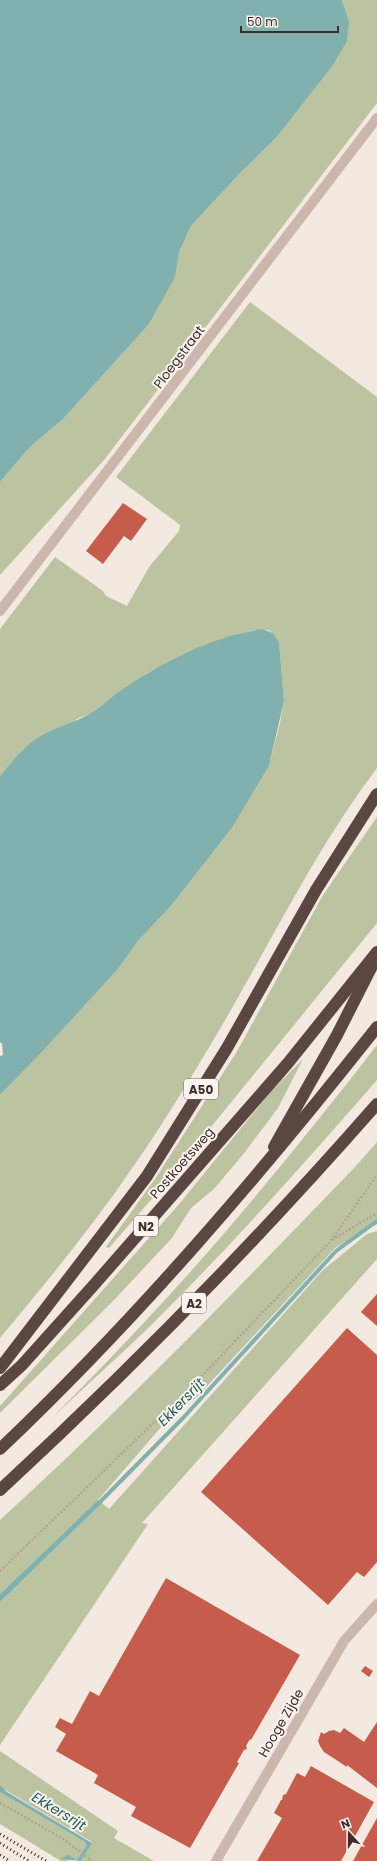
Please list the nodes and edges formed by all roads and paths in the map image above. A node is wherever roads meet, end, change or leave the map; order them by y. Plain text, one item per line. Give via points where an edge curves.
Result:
1 (377, 118) edge
2 (0, 611) edge
3 (377, 794) edge
4 (377, 952) edge
5 (377, 1027) edge
6 (377, 1104) edge
7 (261, 1170) junction
8 (377, 1175) edge
9 (377, 1213) edge
10 (330, 1242) junction
11 (0, 1368) edge
12 (0, 1385) edge
13 (0, 1449) edge
14 (0, 1490) edge
15 (0, 1571) edge
16 (377, 1604) edge
17 (0, 1803) edge
18 (92, 1861) edge
19 (216, 1861) edge

1 - 2 street, Ploegstraat
3 - 11 highway, A50 via 316,890 227,1048 147,1176
4 - 7 highway, Postkoetsweg via 337,1035
4 - 12 highway, Postkoetsweg / N2 via 288,1063 88,1292 22,1365
5 - 7 highway, Postkoetsweg
6 - 14 highway, A2 via 335,1153 153,1345
7 - 13 highway, Postkoetsweg via 126,1323
8 - 10 path
9 - 10 path
10 - 15 path via 197,1381
16 - 19 street, Hooge Zijde via 344,1641
17 - 18 path via 63,1839

